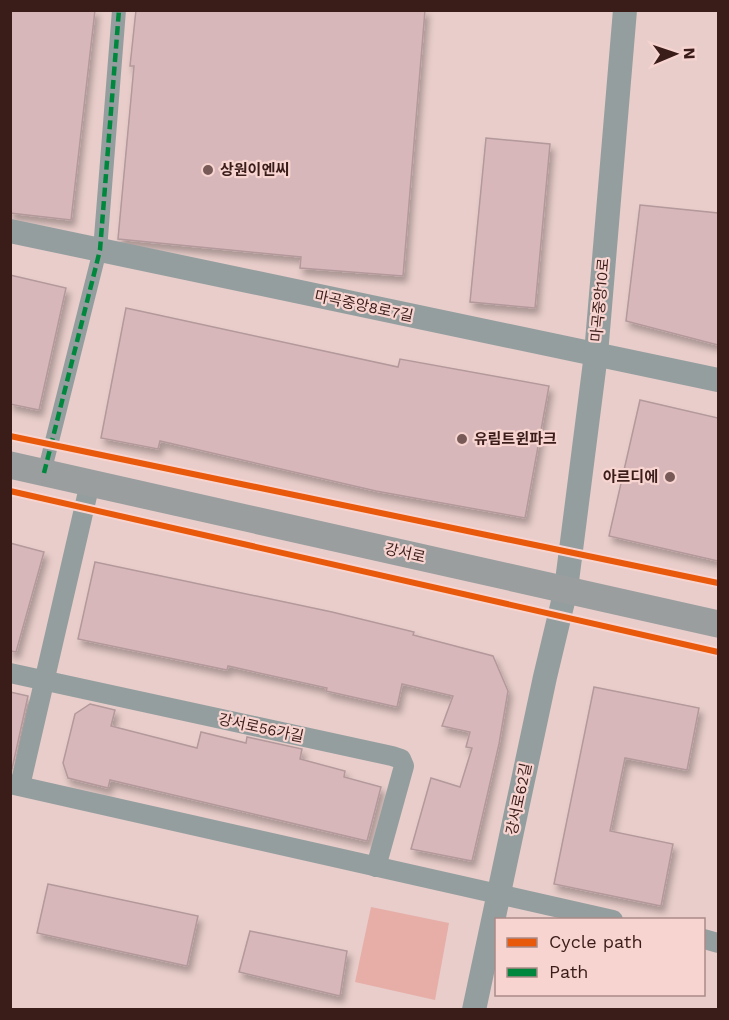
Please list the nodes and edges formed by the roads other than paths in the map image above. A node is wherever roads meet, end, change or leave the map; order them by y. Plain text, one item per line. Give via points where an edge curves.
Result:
1 (119, 10) edge
2 (625, 10) edge
3 (10, 231) edge
4 (100, 250) junction
5 (596, 354) junction
6 (718, 380) edge
7 (10, 465) edge
8 (44, 473) junction
9 (90, 483) junction
10 (566, 589) junction
11 (718, 624) edge
12 (10, 673) edge
13 (44, 681) junction
14 (15, 785) edge
15 (376, 867) junction
16 (499, 894) junction
17 (604, 918) edge
18 (474, 1010) edge

1 - 4 street
2 - 5 street, 마곡중앙10로
3 - 4 street, 마곡중앙8로7길
4 - 5 street, 마곡중앙8로7길
4 - 8 street
5 - 6 street, 마곡중앙8로7길
5 - 10 street, 마곡중앙10로
7 - 8 main road, 강서로
8 - 9 main road, 강서로
9 - 10 main road, 강서로
9 - 13 street
10 - 11 main road, 강서로
10 - 16 street, 강서로62길
12 - 13 street, 강서로56가길
13 - 14 street
13 - 15 street, 강서로56가길 via 401,759 404,766
14 - 15 street
15 - 16 street
16 - 17 street
16 - 18 street, 강서로62길

